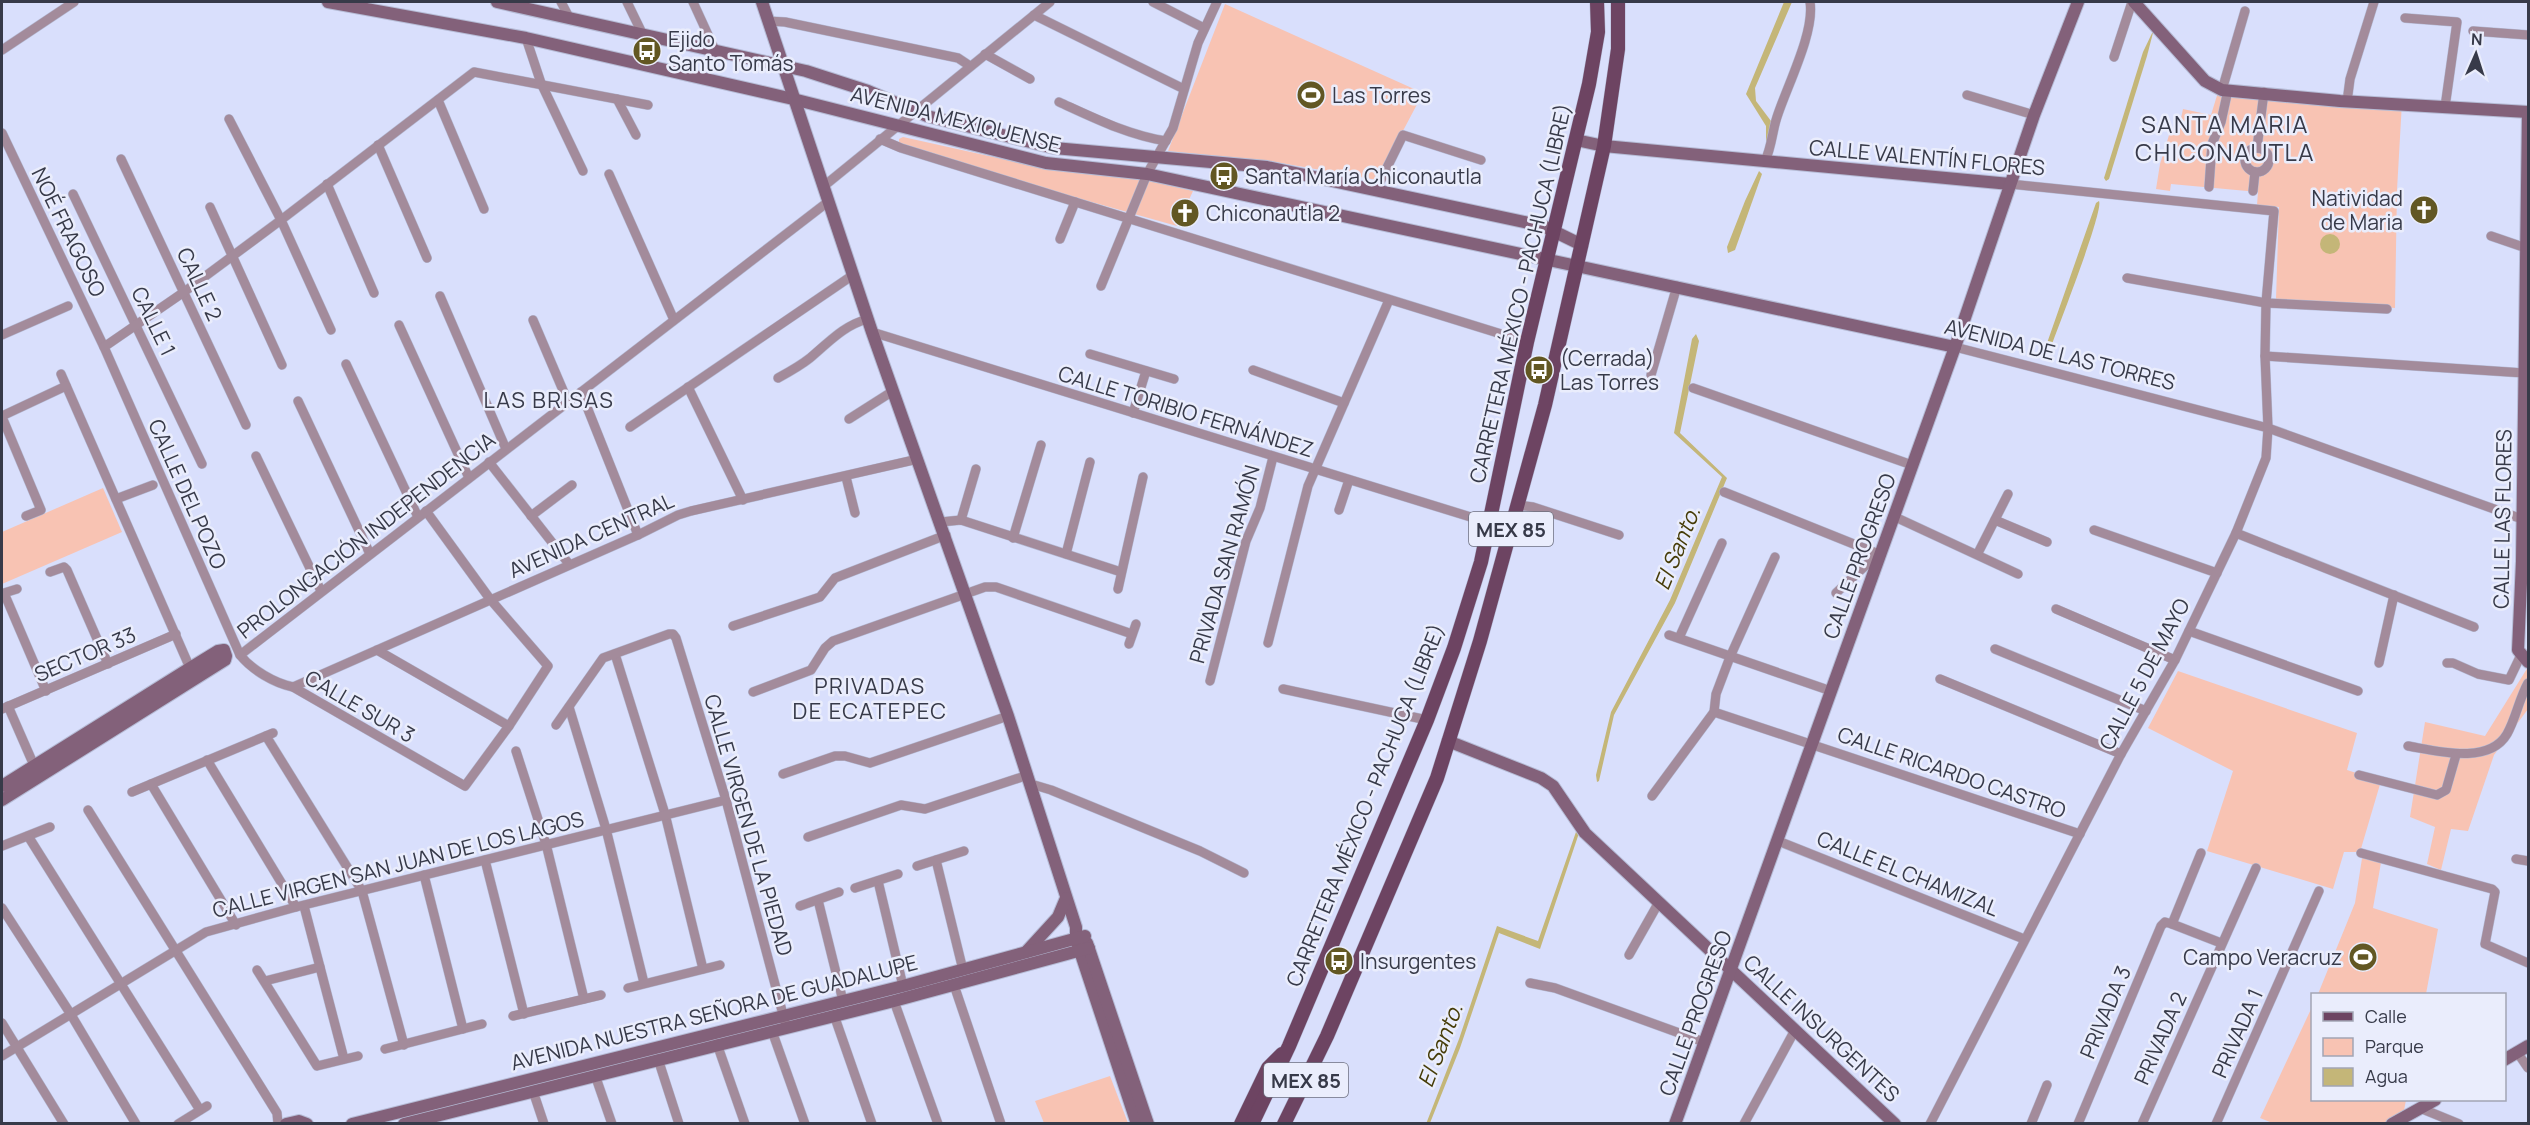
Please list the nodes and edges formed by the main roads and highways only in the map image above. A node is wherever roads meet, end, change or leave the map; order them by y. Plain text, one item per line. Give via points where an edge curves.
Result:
1 (1597, 2) edge
2 (1618, 2) edge
3 (1327, 1036) junction
4 (1289, 1046) junction
5 (1242, 1124) edge
6 (1252, 1124) edge
7 (1284, 1124) edge
8 (1293, 1124) edge

1 - 4 main road, CARRETERA MÉXICO - PACHUCA (LIBRE) / MEX 85 via 1598,32 1589,84 1527,342 1490,523 1454,648
2 - 3 main road, MEX 85 via 1618,49 1604,146 1545,405 1480,641 1437,778
3 - 7 main road, MEX 85
3 - 8 main road via 1321,1062
4 - 5 main road via 1268,1068
4 - 6 main road, CARRETERA MÉXICO - PACHUCA (LIBRE) / MEX 85

